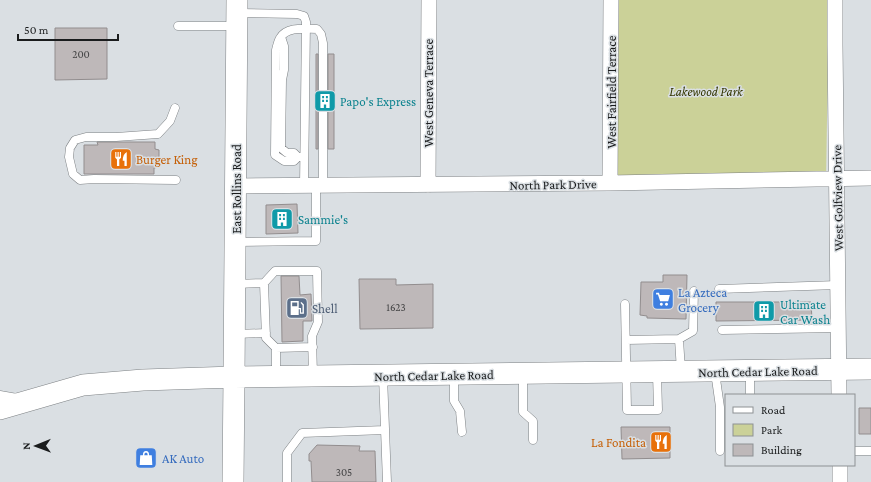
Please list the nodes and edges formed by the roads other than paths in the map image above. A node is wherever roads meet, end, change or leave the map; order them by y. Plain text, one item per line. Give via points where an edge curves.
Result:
1 (428, 0) edge
2 (611, 0) edge
3 (835, 0) edge
4 (237, 13) edge
5 (178, 26) dead end
6 (306, 29) junction
7 (175, 108) dead end
8 (301, 157) junction
9 (871, 178) edge
10 (837, 179) junction
11 (176, 180) dead end
12 (610, 184) junction
13 (428, 185) junction
14 (236, 186) junction
15 (314, 186) junction
16 (236, 242) junction
17 (264, 283) junction
18 (235, 284) junction
19 (838, 286) junction
20 (719, 289) dead end
21 (694, 291) dead end
22 (625, 304) dead end
23 (838, 328) junction
24 (722, 330) dead end
25 (266, 332) junction
26 (235, 334) junction
27 (679, 339) junction
28 (626, 340) junction
29 (313, 347) junction
30 (276, 348) junction
31 (839, 369) junction
32 (871, 369) edge
33 (715, 371) junction
34 (750, 371) junction
35 (627, 372) junction
36 (657, 372) junction
37 (681, 372) junction
38 (454, 374) junction
39 (523, 374) junction
40 (383, 375) junction
41 (314, 376) junction
42 (234, 377) junction
43 (276, 377) junction
44 (750, 394) edge
45 (839, 394) edge
46 (0, 395) edge
47 (29, 401) junction
48 (0, 409) edge
49 (385, 430) junction
50 (462, 432) dead end
51 (533, 440) dead end
52 (720, 451) dead end
53 (855, 451) edge
54 (871, 451) edge
55 (840, 466) edge
56 (232, 482) edge
57 (287, 482) edge
58 (387, 482) edge
59 (840, 482) edge

1 - 13 street, West Geneva Terrace
2 - 12 street, West Fairfield Terrace
3 - 10 street, West Golfview Drive
4 - 5 lane
4 - 6 lane via 297,14 304,16
4 - 14 main road, East Rollins Road
6 - 8 lane via 304,146
6 - 8 lane via 287,31 281,36 284,46 281,148 287,153
6 - 15 lane via 316,29 321,34 323,42
7 - 11 lane via 170,121 158,134 86,137 75,140 70,148 69,157 73,174 80,180
8 - 15 lane
9 - 10 street, North Park Drive
10 - 12 street, North Park Drive
10 - 19 street, West Golfview Drive
12 - 13 street, North Park Drive
13 - 15 street, North Park Drive
14 - 15 street, North Park Drive
14 - 16 main road, East Rollins Road
15 - 16 lane via 316,241
16 - 18 main road, East Rollins Road
17 - 18 lane
17 - 25 lane
17 - 29 lane via 274,271 317,271 318,322 312,336
18 - 26 main road, East Rollins Road
19 - 20 lane
19 - 23 street, West Golfview Drive
21 - 27 lane via 693,331
22 - 28 lane
23 - 24 lane
23 - 31 street, West Golfview Drive
25 - 26 lane
25 - 30 lane via 266,338
26 - 42 main road, East Rollins Road
27 - 28 lane
27 - 37 lane
28 - 35 lane
29 - 30 lane
29 - 41 lane
30 - 43 lane
31 - 32 main road, North Cedar Lake Road
31 - 34 main road, North Cedar Lake Road
31 - 45 street, West Golfview Drive
33 - 34 main road, North Cedar Lake Road
33 - 37 main road, North Cedar Lake Road
33 - 52 lane via 720,407
34 - 44 lane
35 - 36 main road, North Cedar Lake Road
35 - 36 lane via 627,410 658,410
35 - 39 main road, North Cedar Lake Road
36 - 37 main road, North Cedar Lake Road
38 - 39 main road, North Cedar Lake Road
38 - 40 main road, North Cedar Lake Road
38 - 50 lane via 454,401 460,411
39 - 51 lane via 523,412 533,420
40 - 41 main road, North Cedar Lake Road
40 - 49 lane
41 - 43 main road, North Cedar Lake Road
42 - 43 main road, North Cedar Lake Road
42 - 47 main road, North Cedar Lake Road via 83,385
42 - 56 main road, East Rollins Road
46 - 47 lane
47 - 48 main road, North Cedar Lake Road
49 - 57 lane via 302,433 287,453
49 - 58 lane
53 - 54 lane
55 - 59 street

